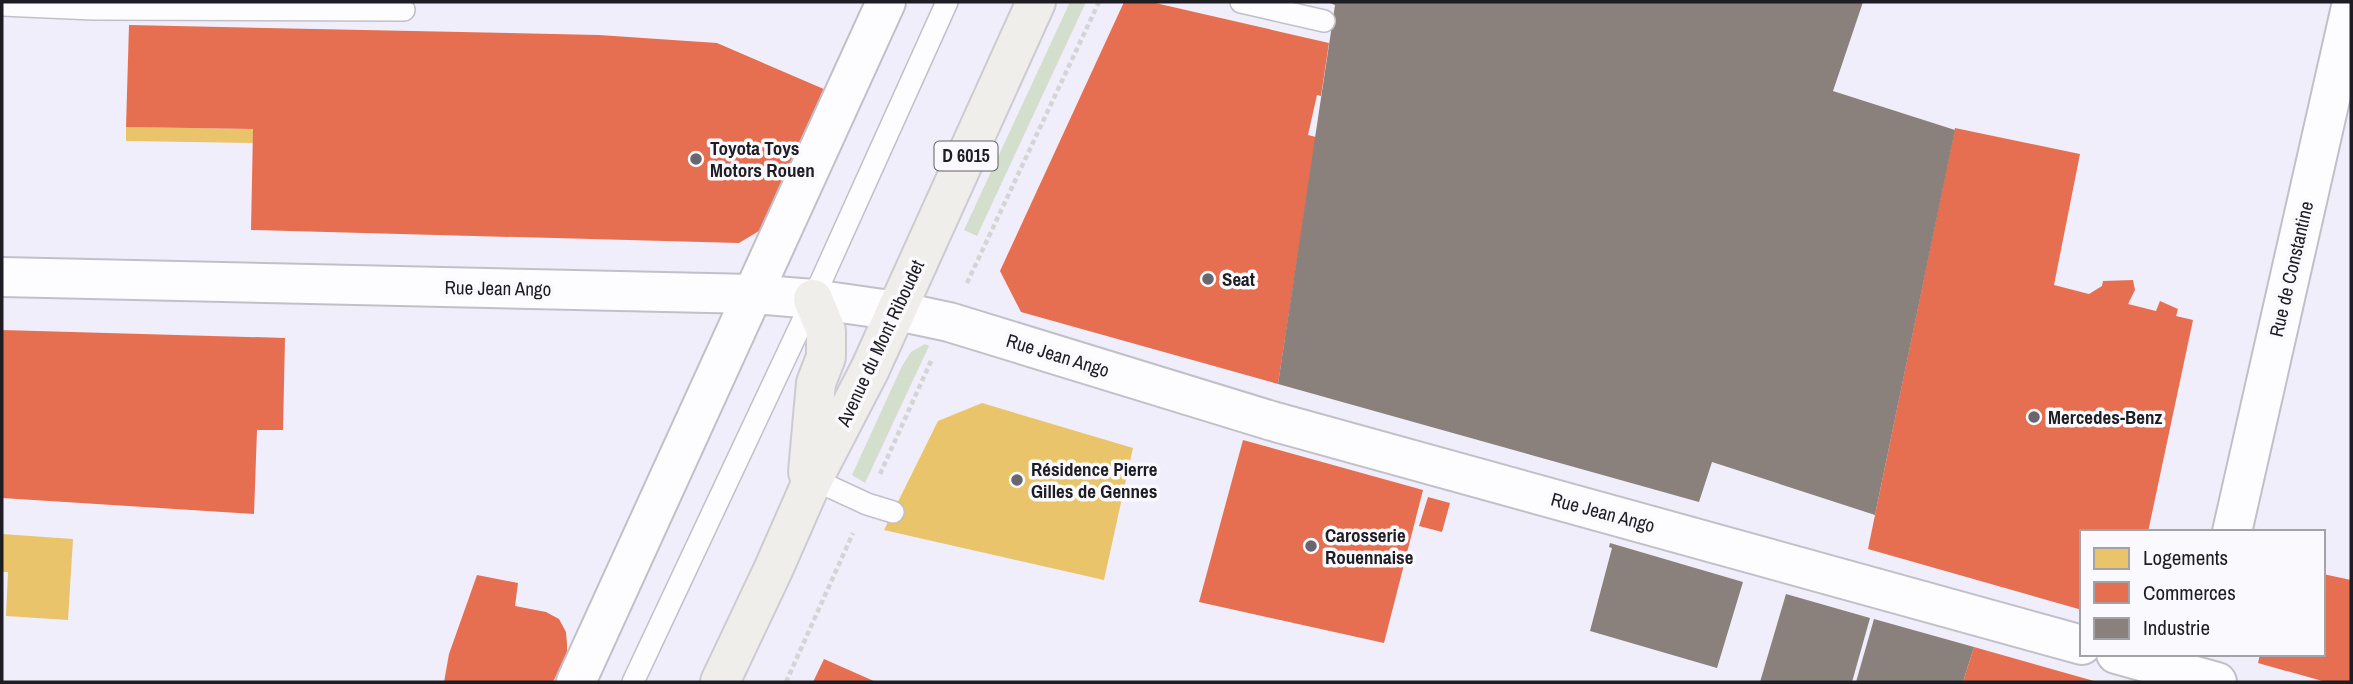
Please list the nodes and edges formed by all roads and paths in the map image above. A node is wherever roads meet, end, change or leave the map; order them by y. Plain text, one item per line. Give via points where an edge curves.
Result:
1 (886, 2) edge
2 (947, 2) edge
3 (1036, 2) edge
4 (1099, 2) edge
5 (1241, 2) edge
6 (2, 5) edge
7 (2351, 7) edge
8 (404, 10) dead end
9 (1324, 21) dead end
10 (2, 277) edge
11 (966, 286) dead end
12 (753, 295) junction
13 (813, 299) junction
14 (897, 311) junction
15 (810, 487) junction
16 (892, 512) dead end
17 (2232, 530) edge
18 (2080, 644) edge
19 (2125, 656) edge
20 (2204, 674) edge
21 (576, 682) edge
22 (634, 682) edge
23 (720, 682) edge

1 - 12 street
2 - 13 lane
3 - 14 main road, Avenue du Mont Riboudet / D 6015
4 - 11 path
5 - 9 lane
6 - 8 lane
7 - 17 street, Rue de Constantine
10 - 12 street, Rue Jean Ango
12 - 13 street, Rue Jean Ango
12 - 21 street
13 - 14 street, Rue Jean Ango
13 - 15 main road, D 6015 via 826,331 826,357 816,383
13 - 22 lane
14 - 15 main road, Avenue du Mont Riboudet / D 6015
14 - 18 street, Rue Jean Ango via 987,332 1272,421
15 - 16 lane
15 - 23 main road, Avenue du Mont Riboudet / D 6015
19 - 20 street

